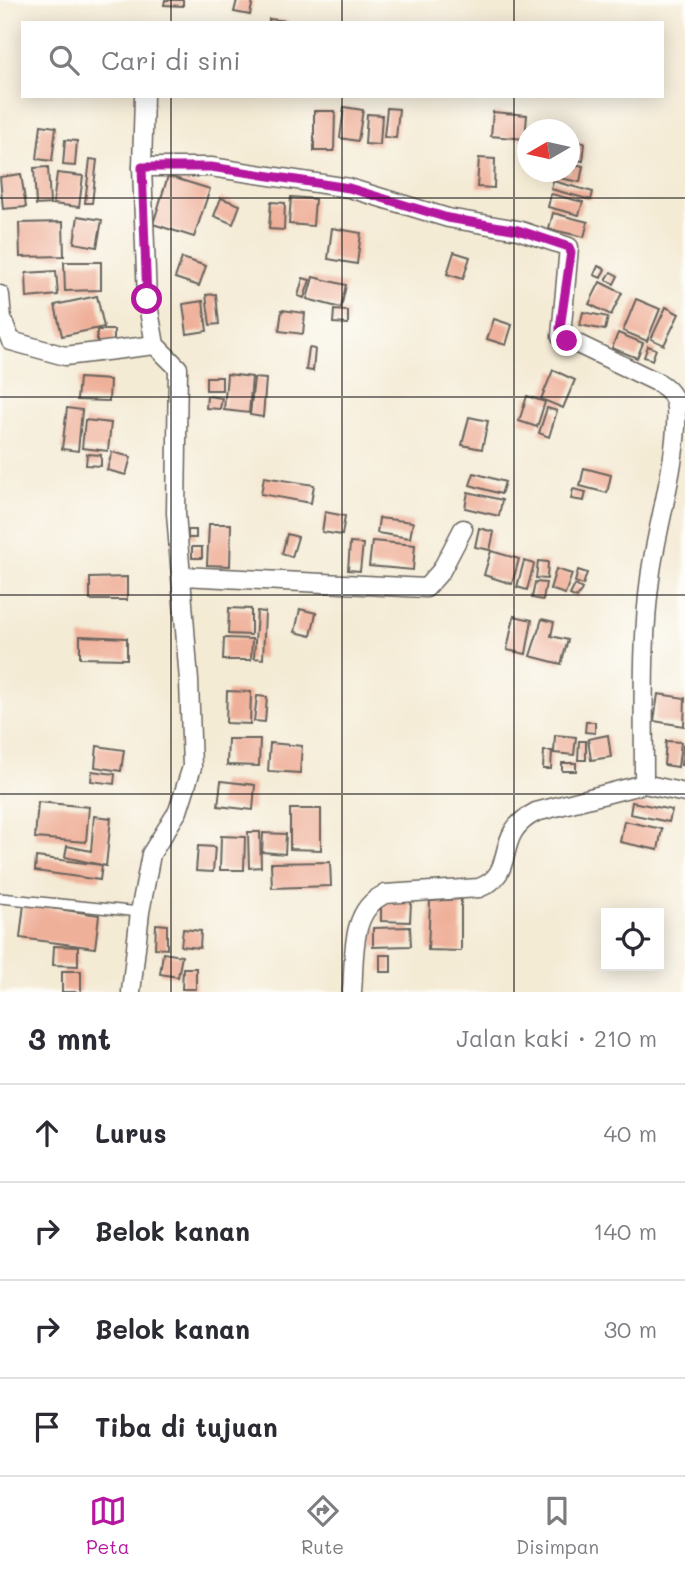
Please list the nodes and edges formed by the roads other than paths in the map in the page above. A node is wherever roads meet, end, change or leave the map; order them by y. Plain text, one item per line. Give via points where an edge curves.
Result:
1 (144, 98) edge
2 (142, 167) junction
3 (0, 295) edge
4 (155, 345) junction
5 (463, 529) dead end
6 (182, 576) junction
7 (644, 784) junction
8 (685, 793) edge
9 (0, 898) edge
10 (140, 912) junction
11 (131, 992) edge
12 (352, 992) edge

1 - 2 street
2 - 4 street via 147,299
2 - 7 street via 211,167 349,188 569,247 561,337 659,383 675,402 675,434 650,574 643,671
3 - 4 street via 2,319 11,341 65,356
4 - 6 street via 178,368 176,513
5 - 6 street via 441,571 426,588
6 - 10 street via 192,767 178,811 151,854
7 - 8 street
7 - 12 street via 520,820 505,846 502,871 480,888 385,894 372,900 358,926
9 - 10 lane
10 - 11 street

